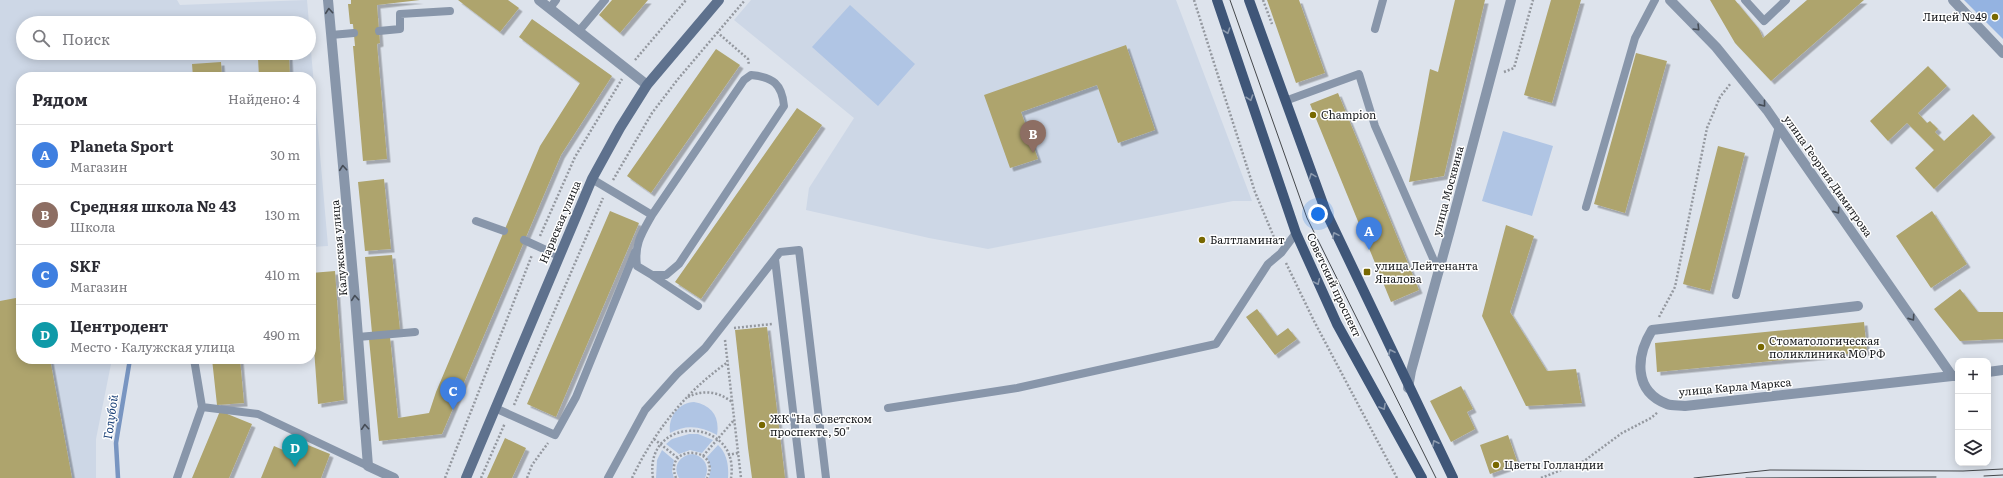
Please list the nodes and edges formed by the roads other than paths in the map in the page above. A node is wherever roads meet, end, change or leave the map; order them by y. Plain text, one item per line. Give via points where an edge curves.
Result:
1 (328, 0) edge
2 (539, 0) edge
3 (556, 0) edge
4 (605, 0) edge
5 (718, 0) edge
6 (1217, 0) edge
7 (1249, 0) edge
8 (1383, 0) edge
9 (1511, 0) edge
10 (1655, 0) edge
11 (1670, 0) edge
12 (1744, 0) edge
13 (1786, 0) edge
14 (1953, 0) edge
15 (550, 8) junction
16 (450, 11) dead end
17 (1375, 29) dead end
18 (379, 31) dead end
19 (579, 31) junction
20 (354, 33) dead end
21 (331, 35) junction
22 (2003, 53) edge
23 (647, 85) junction
24 (1285, 101) junction
25 (1779, 126) junction
26 (592, 179) junction
27 (1586, 207) dead end
28 (652, 214) junction
29 (476, 221) dead end
30 (504, 231) dead end
31 (1296, 234) junction
32 (524, 240) dead end
33 (635, 252) junction
34 (559, 256) junction
35 (775, 258) junction
36 (1438, 272) junction
37 (652, 275) junction
38 (1736, 295) dead end
39 (698, 306) dead end
40 (1858, 306) dead end
41 (415, 332) dead end
42 (358, 337) junction
43 (195, 364) edge
44 (2003, 370) edge
45 (1991, 372) edge
46 (1955, 376) edge
47 (1408, 388) junction
48 (202, 407) junction
49 (495, 408) junction
50 (888, 408) dead end
51 (368, 466) junction
52 (177, 478) edge
53 (394, 478) edge
54 (466, 478) edge
55 (608, 478) edge
56 (801, 478) edge
57 (826, 478) edge
58 (1422, 478) edge
59 (1453, 478) edge

21 -> 1 street, Калужская улица
2 - 15 street
3 - 15 lane
4 - 19 lane
5 - 23 main road, Нарвская улица
6 -> 31 main road, Советский проспект
7 - 24 main road, Советский проспект
8 - 17 lane
9 - 36 street, улица Москвина
10 - 27 lane via 1635,38
11 -> 25 street, улица Георгия Димитрова via 1716,47
12 - 13 lane via 1764,21
14 - 22 street
15 - 19 street
16 - 18 lane via 400,14 400,29
19 - 23 street
20 - 21 lane
42 -> 21 street, Калужская улица
23 - 26 main road, Нарвская улица
24 - 36 lane via 1359,74 1375,126
47 -> 24 main road, Советский проспект via 1334,232
25 - 38 lane
25 -> 46 street, улица Георгия Димитрова
26 - 28 lane
26 - 34 main road, Нарвская улица
28 - 33 lane
28 - 37 lane via 744,80 751,75 764,76 773,81 783,92 784,106 678,264 666,275
29 - 30 lane
31 - 50 lane via 1268,264 1216,344 1017,388
31 -> 58 main road, Советский проспект via 1337,324
32 - 34 lane
33 - 37 lane via 637,266
33 - 49 lane via 576,398 554,435
34 - 49 main road, Нарвская улица
35 - 55 lane via 722,329 645,410
35 - 56 lane
35 - 57 lane via 780,252 799,250
36 - 47 street, улица Москвина via 1410,371
37 - 39 lane
40 - 46 street, улица Карла Маркса via 1652,330 1644,342 1640,370 1643,384 1650,394 1667,404 1685,406
41 - 42 lane
51 -> 42 street, Калужская улица
43 - 48 lane
44 - 45 street
59 -> 47 main road, Советский проспект
48 - 51 lane via 258,414
48 - 52 lane
49 - 54 main road, Нарвская улица
51 - 53 street

